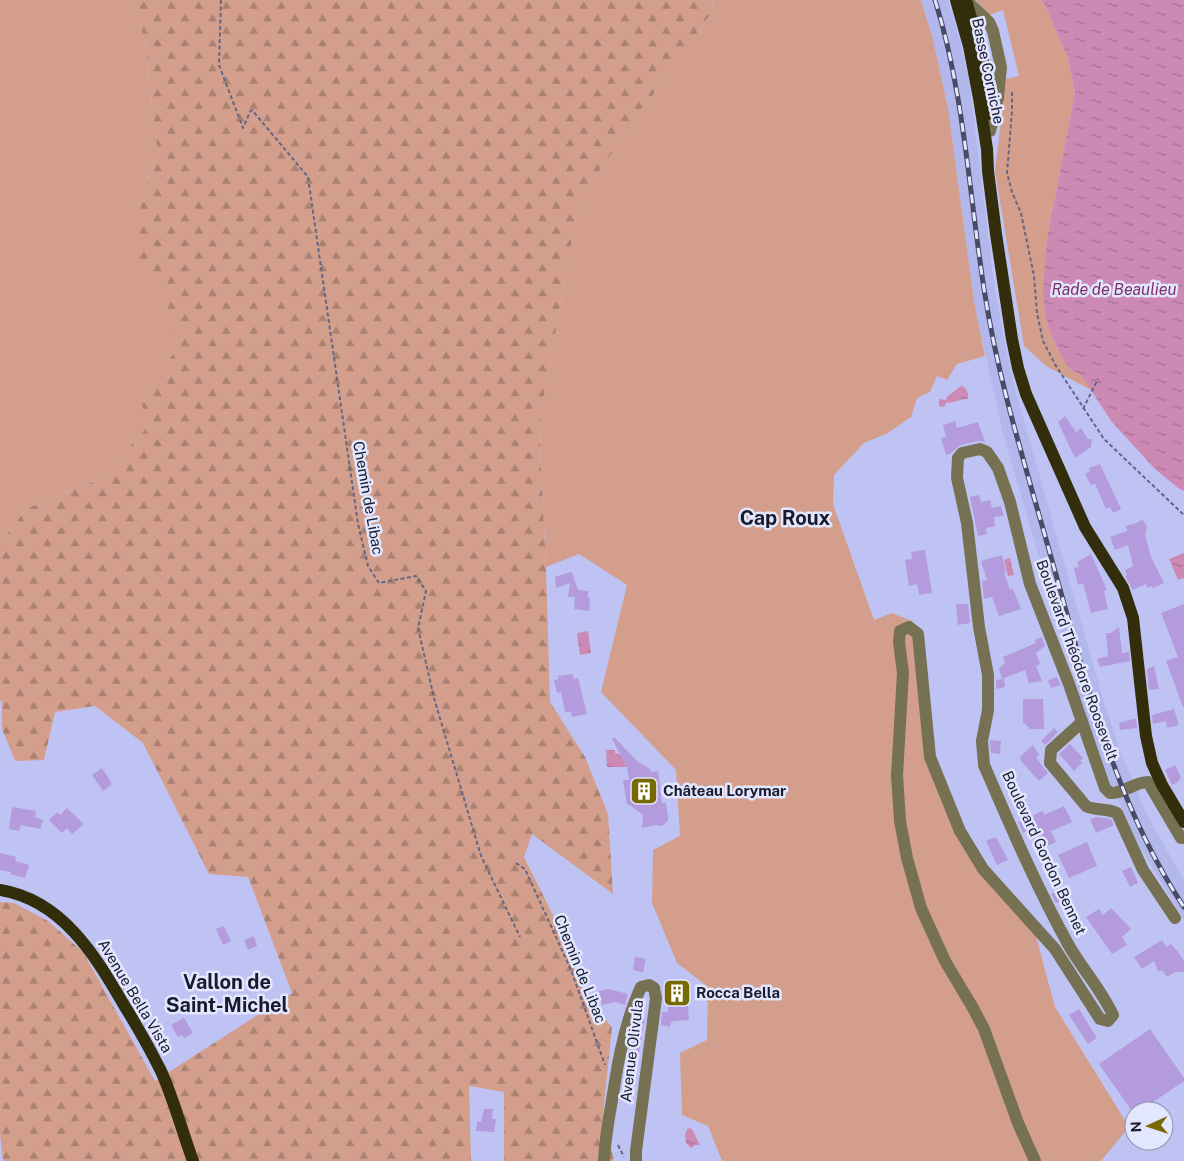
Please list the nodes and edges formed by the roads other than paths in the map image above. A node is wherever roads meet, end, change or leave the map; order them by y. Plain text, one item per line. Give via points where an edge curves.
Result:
1 (956, 0) edge
2 (966, 0) edge
3 (987, 149) junction
4 (970, 450) joint
5 (1082, 722) junction
6 (1184, 822) edge
7 (1184, 838) edge
8 (0, 890) edge
9 (1176, 918) dead end
10 (193, 1161) edge
11 (604, 1161) edge
12 (636, 1161) edge
13 (1035, 1161) edge

1 - 3 main road, Basse Corniche via 974,68
2 - 3 main road, Basse Corniche via 985,68 990,131
3 - 6 main road, Basse Corniche via 1004,294 1026,394 1085,527 1129,602 1152,763
4 - 5 street, Boulevard Théodore Roosevelt via 988,452 998,468 1010,502 1030,584
4 - 13 street, Boulevard Gordon Bennet via 958,458 957,478 967,523 988,674 988,710 982,741 984,765 1069,946 1108,1003 1113,1015 1108,1021 1100,1018 1054,949 983,869 960,831 930,757 918,634 909,627 900,631 899,642 903,673 897,775 900,821 921,908 945,962 984,1029
5 - 7 street, Boulevard Théodore Roosevelt via 1107,792 1116,793 1148,782
5 - 9 street via 1051,750 1050,763 1086,806 1116,813 1143,870
8 - 10 main road, Avenue Bella Vista via 24,897 49,910 92,952 161,1073
11 - 12 street, Avenue Olivula via 606,1123 624,1039 634,1001 641,987 649,985 654,988 656,998

